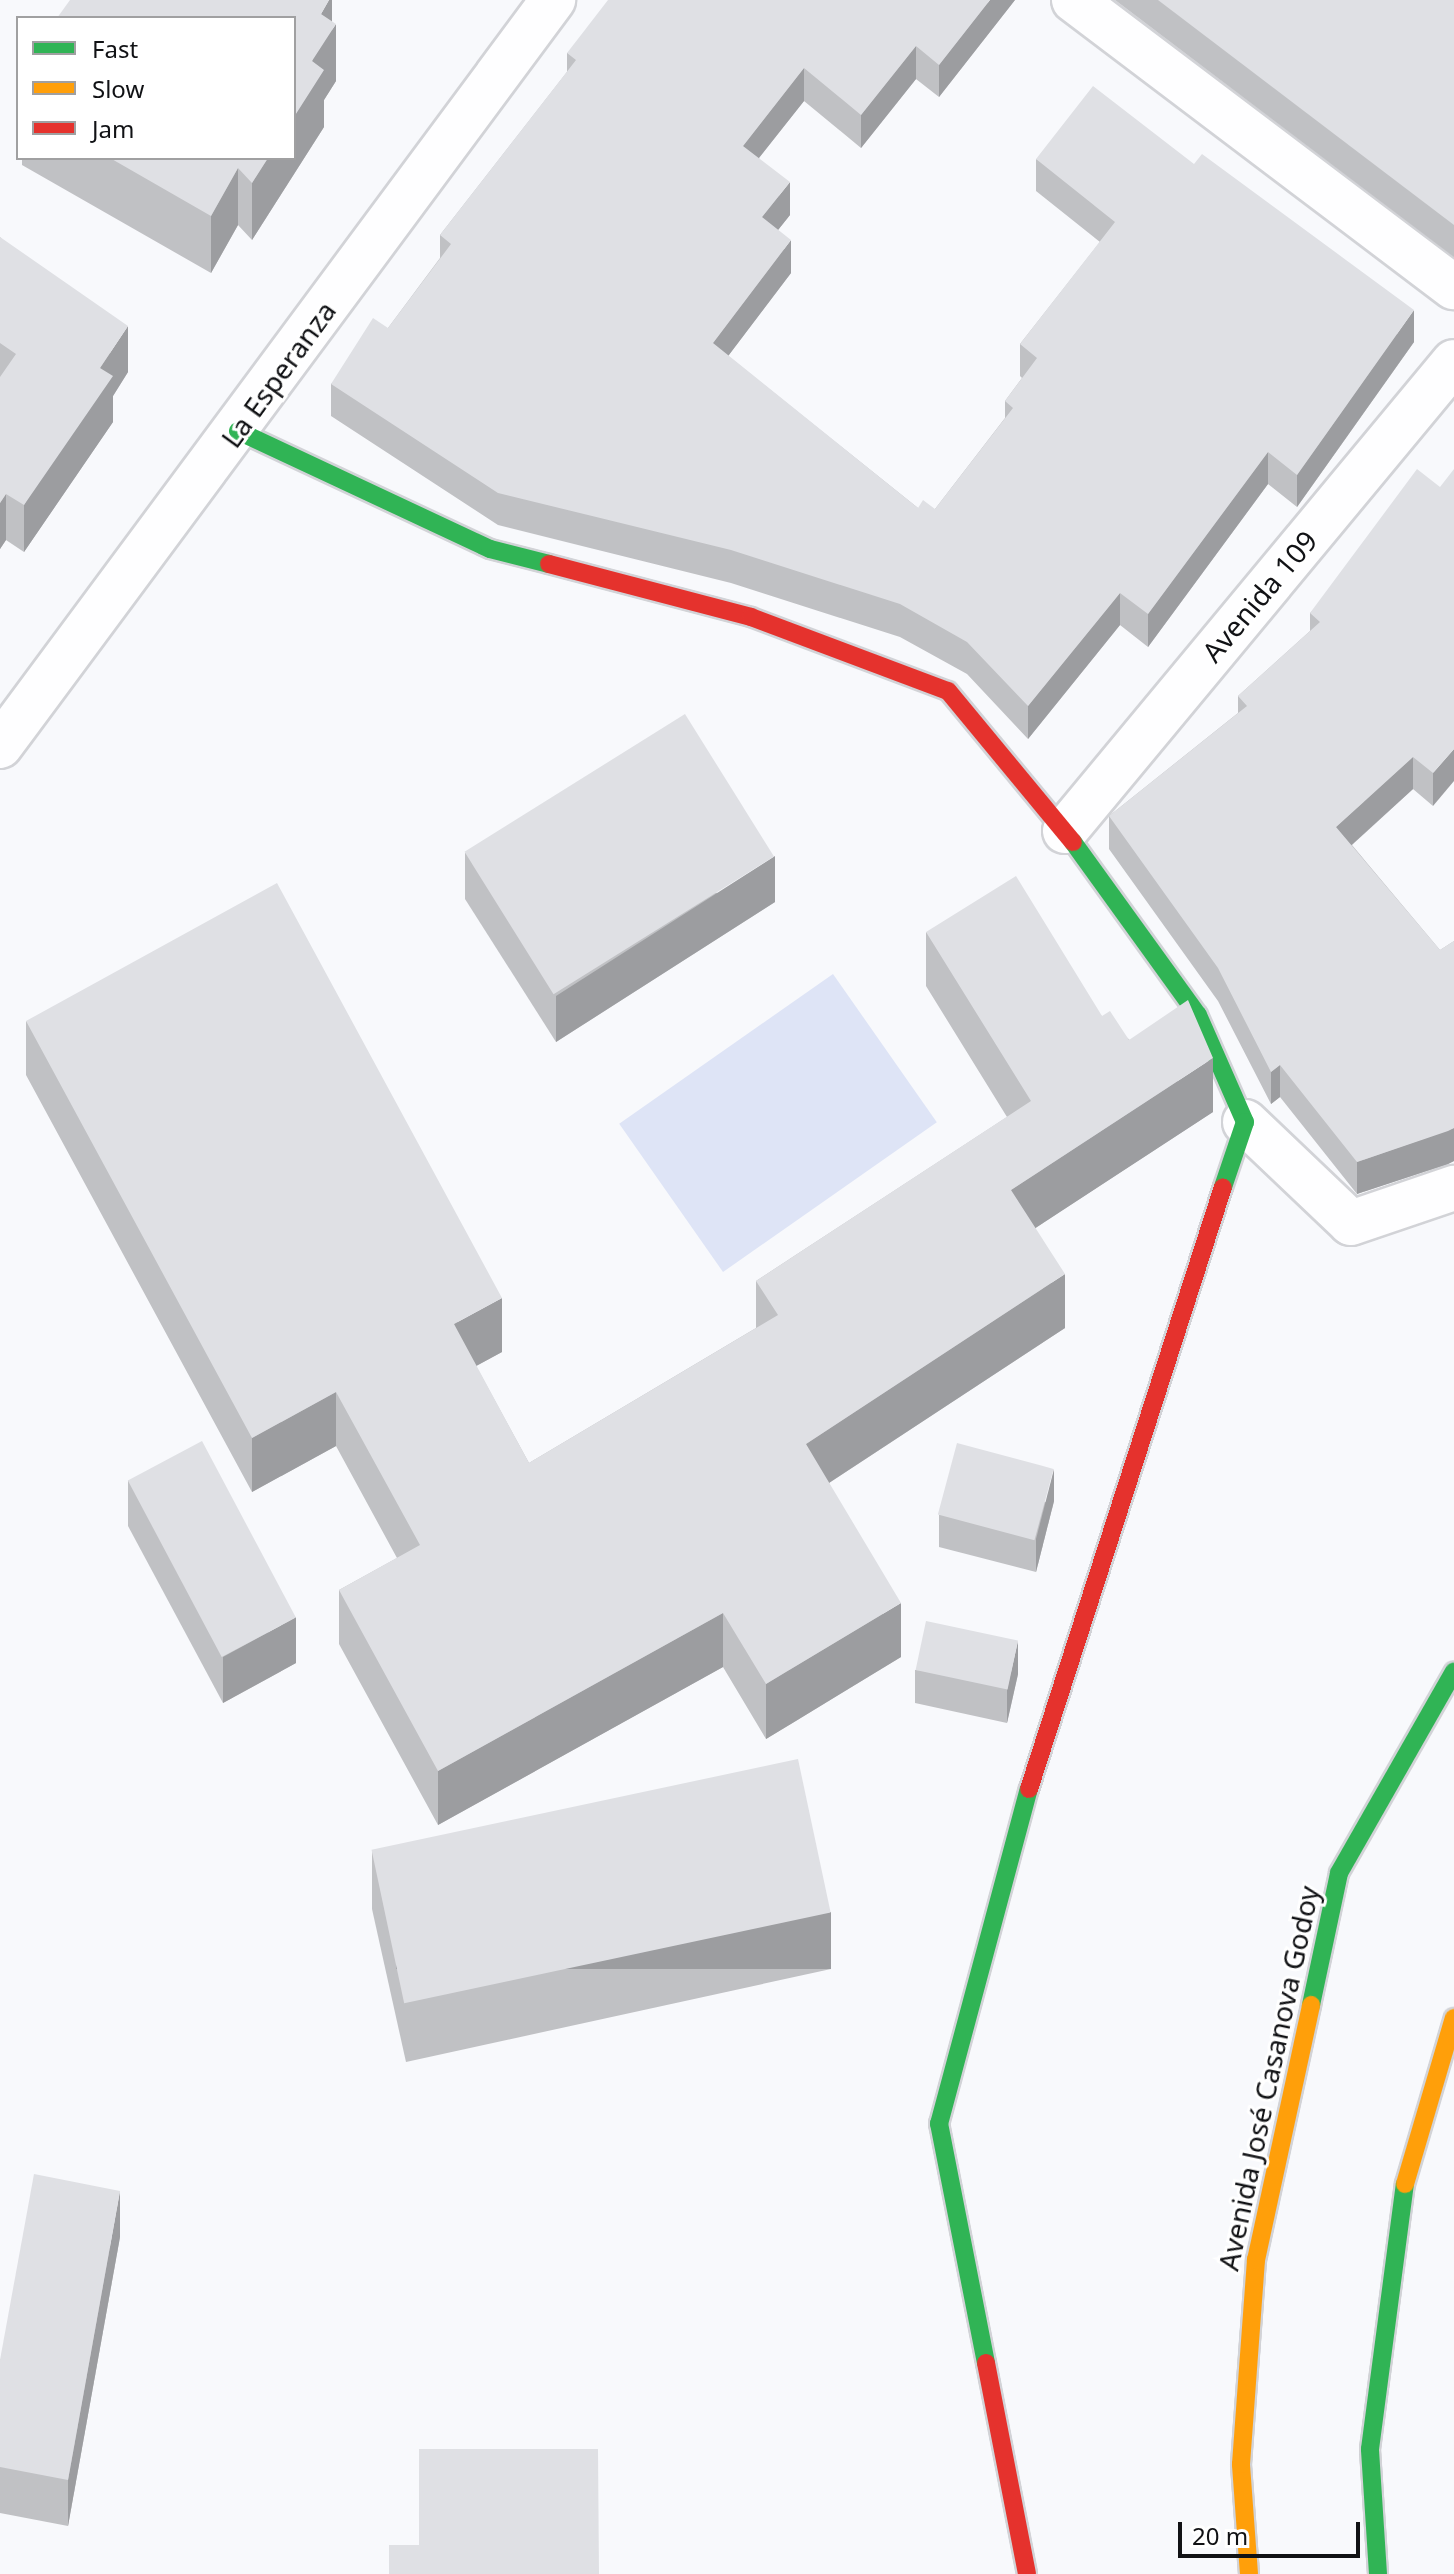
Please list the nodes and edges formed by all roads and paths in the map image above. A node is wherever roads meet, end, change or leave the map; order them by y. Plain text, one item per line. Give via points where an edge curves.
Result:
1 (1074, 0) edge
2 (538, 5) edge
3 (1454, 287) edge
4 (1454, 362) edge
5 (238, 431) junction
6 (0, 746) edge
7 (1065, 831) junction
8 (1245, 1122) junction
9 (1454, 1188) edge
10 (1454, 1671) edge
11 (1454, 2018) edge
12 (1027, 2574) edge
13 (1249, 2574) edge
14 (1378, 2574) edge

1 - 3 street
2 - 5 street, La Esperanza
4 - 7 street, Avenida 109
5 - 6 street, La Esperanza
5 - 7 street via 490,549 751,617 948,691
7 - 8 street via 1198,1015
8 - 9 street via 1351,1223
8 - 12 street via 1055,1694 939,2124
10 - 13 street, Avenida José Casanova Godoy via 1339,1873 1256,2260 1241,2464
11 - 14 street via 1408,2161 1370,2449

